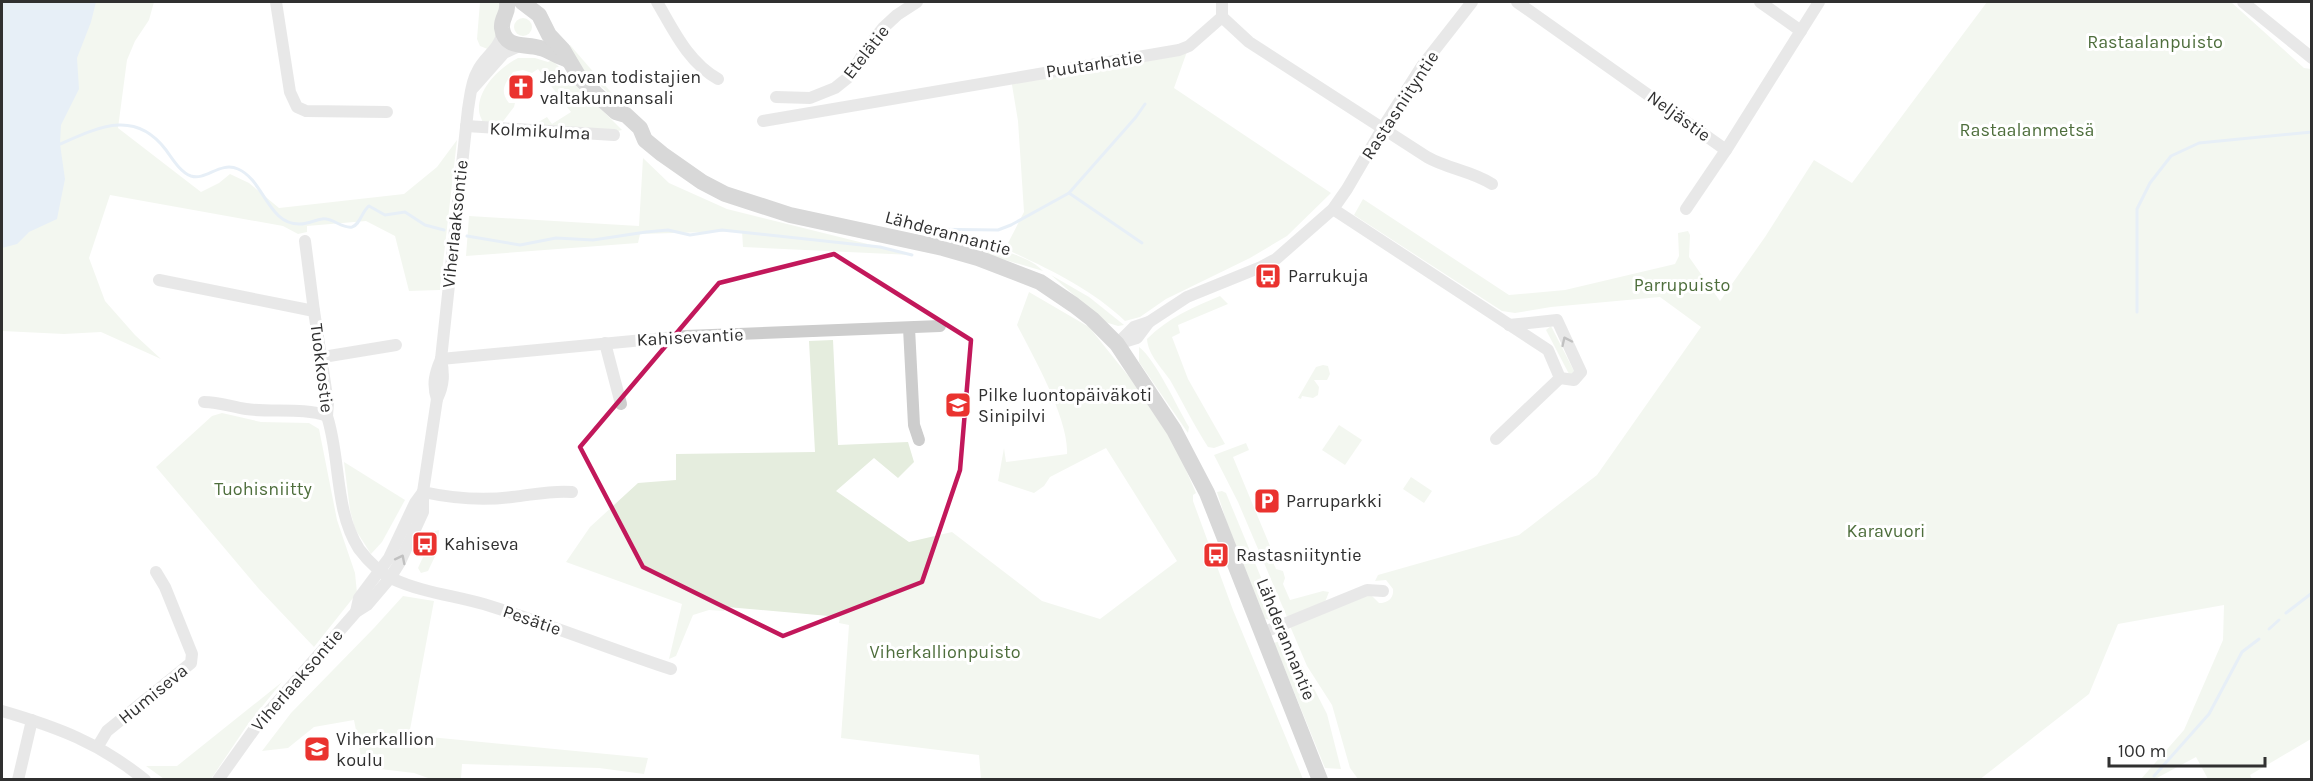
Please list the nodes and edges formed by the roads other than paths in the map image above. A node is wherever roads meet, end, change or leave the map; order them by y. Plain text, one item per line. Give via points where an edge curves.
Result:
1 (276, 2) edge
2 (657, 2) edge
3 (917, 2) edge
4 (1222, 2) edge
5 (1472, 2) edge
6 (1517, 2) edge
7 (1760, 2) edge
8 (1819, 2) edge
9 (2242, 2) edge
10 (524, 4) edge
11 (507, 7) edge
12 (1222, 17) junction
13 (542, 22) junction
14 (1801, 31) junction
15 (503, 32) junction
16 (525, 45) junction
17 (2312, 58) edge
18 (567, 59) junction
19 (718, 79) dead end
20 (472, 89) junction
21 (776, 97) dead end
22 (387, 112) dead end
23 (763, 122) dead end
24 (466, 126) junction
25 (1382, 129) junction
26 (614, 135) dead end
27 (1726, 150) junction
28 (1492, 184) dead end
29 (1333, 209) junction
30 (1686, 210) dead end
31 (305, 241) dead end
32 (159, 279) dead end
33 (315, 311) junction
34 (1509, 325) junction
35 (940, 326) dead end
36 (909, 328) junction
37 (605, 343) junction
38 (1117, 344) junction
39 (396, 345) dead end
40 (323, 357) junction
41 (441, 359) junction
42 (1560, 378) junction
43 (204, 402) dead end
44 (621, 404) dead end
45 (327, 416) junction
46 (1496, 439) dead end
47 (919, 440) dead end
48 (423, 492) junction
49 (572, 492) dead end
50 (156, 572) dead end
51 (385, 574) junction
52 (1383, 591) dead end
53 (1262, 633) junction
54 (671, 669) dead end
55 (2, 711) edge
56 (32, 720) junction
57 (98, 746) junction
58 (239, 750) junction
59 (18, 780) edge
60 (146, 780) edge
61 (218, 780) edge
62 (228, 780) edge
63 (1320, 780) edge

1 - 22 street via 290,92 297,107 306,111
2 - 19 street via 689,56
3 - 21 street, Etelätie via 883,28 850,76 835,88 810,98
4 - 12 street
5 - 25 street, Rastasniityntie via 1422,66
6 - 27 street, Neljästie
7 - 14 street
8 - 14 street, Neljästie
9 - 17 street
10 - 11 street
10 - 13 main road via 537,12
11 - 15 main road
12 - 23 street, Puutarhatie via 1179,50
12 - 25 street via 1249,42
13 - 16 street via 541,34
13 - 18 main road, Lähderannantie
14 - 27 street, Neljästie
15 - 16 main road via 509,41
15 - 20 street, Viherlaaksontie via 498,47 476,73
16 - 18 main road
16 - 20 street via 504,53
18 - 38 main road, Lähderannantie via 633,136 645,140 679,168 725,194 790,215 943,248 1019,273 1074,305
20 - 24 street, Viherlaaksontie
24 - 26 street, Kolmikulma
24 - 41 street, Viherlaaksontie
25 - 28 street via 1437,163 1478,175
25 - 29 street, Rastasniityntie
27 - 30 street
29 - 34 street
29 - 38 street, Rastasniityntie via 1276,259 1188,297 1149,322 1134,341
31 - 33 street
32 - 33 street, Tuokkostie
33 - 40 street, Tuokkostie
34 - 42 street via 1548,350
42 -> 34 street via 1574,380 1581,372 1557,320
35 - 36 street, Kahisevantie
36 - 37 street, Kahisevantie
36 - 47 street via 914,425
37 - 41 street, Kahisevantie
37 - 44 street
38 - 53 main road, Lähderannantie via 1190,457
39 - 40 street
40 - 45 street, Tuokkostie
41 - 48 street, Viherlaaksontie via 435,375 437,399
42 - 46 street
43 - 45 street
45 - 51 street, Tuokkostie via 346,521 370,563
48 - 49 street via 467,498
48 - 51 street, Viherlaaksontie via 423,512
50 - 57 street, Humiseva via 192,654 191,663 107,731
51 - 54 street, Pesätie via 406,584 538,621
51 - 58 street, Viherlaaksontie via 367,604
52 - 53 street via 1367,590
53 - 63 main road, Lähderannantie
55 - 56 street
56 - 57 street
56 - 59 street
57 - 60 street
58 - 61 street, Viherlaaksontie
58 - 62 street, Viherlaaksontie

